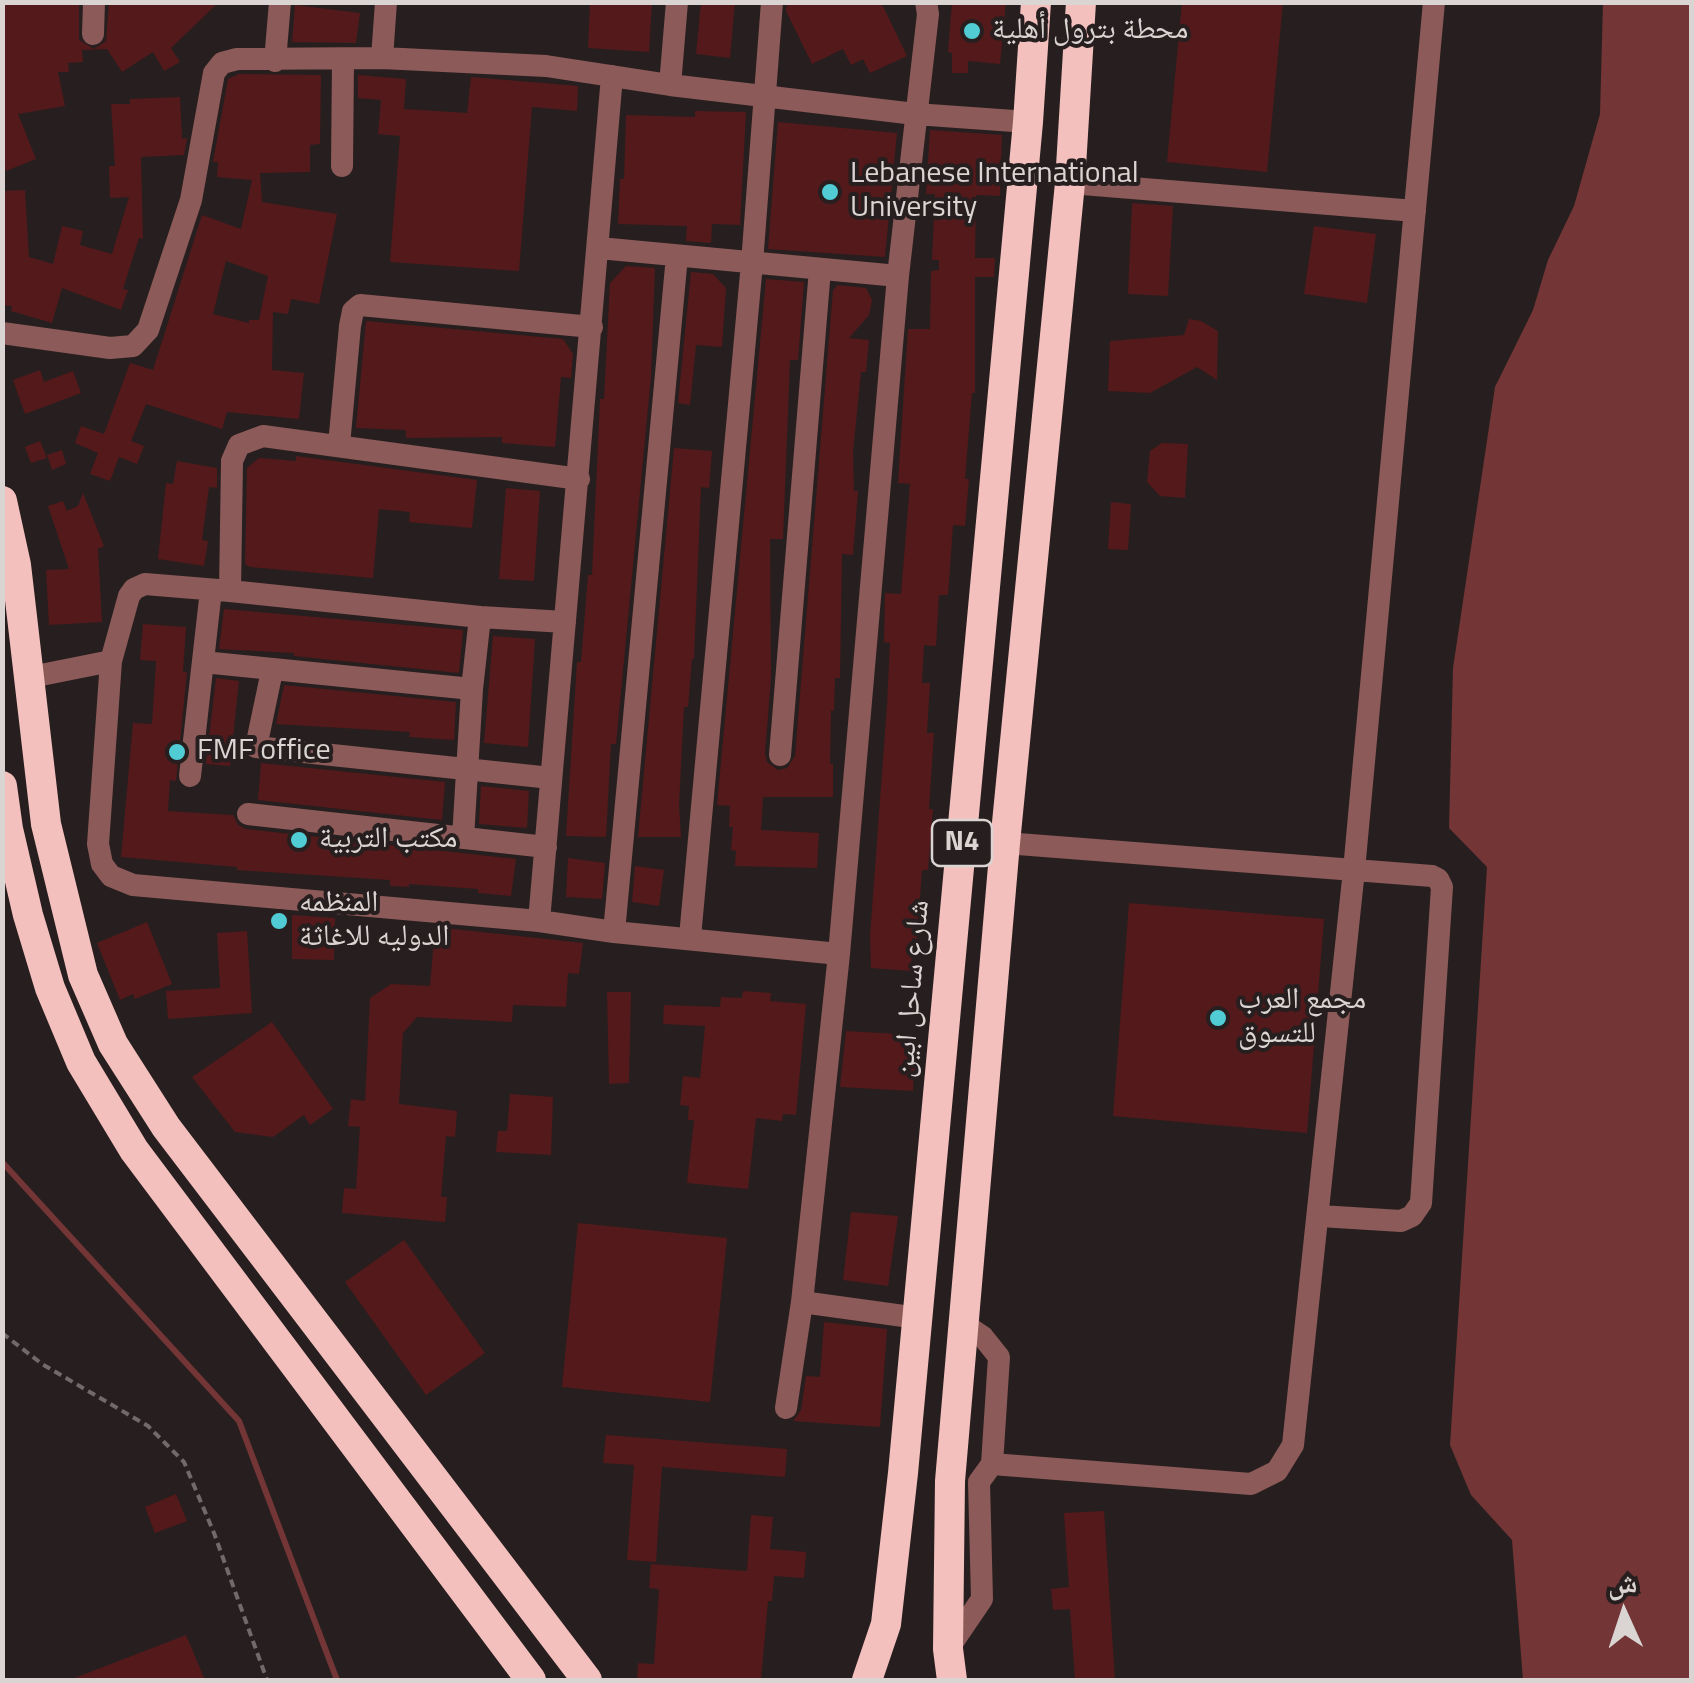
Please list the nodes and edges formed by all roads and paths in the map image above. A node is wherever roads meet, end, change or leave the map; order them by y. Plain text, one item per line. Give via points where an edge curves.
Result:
1 (94, 2) edge
2 (280, 2) edge
3 (386, 2) edge
4 (677, 2) edge
5 (772, 2) edge
6 (926, 2) edge
7 (1036, 2) edge
8 (1081, 2) edge
9 (1434, 2) edge
10 (94, 34) dead end
11 (382, 58) junction
12 (343, 59) junction
13 (275, 60) junction
14 (612, 76) junction
15 (670, 85) junction
16 (764, 96) junction
17 (915, 114) junction
18 (1028, 122) junction
19 (342, 166) dead end
20 (1070, 182) junction
21 (1415, 211) junction
22 (599, 248) junction
23 (677, 256) junction
24 (752, 262) junction
25 (820, 269) junction
26 (898, 276) junction
27 (592, 327) junction
28 (2, 333) edge
29 (339, 445) junction
30 (580, 478) junction
31 (2, 501) edge
32 (220, 590) junction
33 (480, 618) junction
34 (565, 622) junction
35 (112, 661) junction
36 (203, 662) junction
37 (272, 671) junction
38 (30, 677) junction
39 (472, 688) junction
40 (780, 755) dead end
41 (469, 769) junction
42 (190, 776) dead end
43 (551, 778) junction
44 (2, 786) edge
45 (248, 814) dead end
46 (463, 838) junction
47 (1005, 843) junction
48 (546, 847) junction
49 (1354, 870) junction
50 (539, 921) junction
51 (614, 932) junction
52 (690, 937) junction
53 (839, 954) junction
54 (1320, 1216) junction
55 (802, 1302) junction
56 (918, 1318) junction
57 (966, 1326) junction
58 (2, 1333) edge
59 (786, 1408) dead end
60 (992, 1464) junction
61 (948, 1649) junction
62 (267, 1680) edge
63 (530, 1680) edge
64 (588, 1680) edge
65 (867, 1680) edge
66 (952, 1680) edge

1 - 10 street
2 - 13 street
3 - 11 street
4 - 15 street
5 - 16 street
6 - 17 street
7 - 18 highway, شارع ساحل ابين / N4
8 - 20 highway, N4
9 - 21 street
11 - 12 street
11 - 14 street
12 - 13 street
12 - 19 street
13 - 28 street via 237,60 214,73 191,200 148,330 133,346
14 - 15 street
14 - 22 street
15 - 16 street
16 - 17 street
16 - 24 street
17 - 18 street
17 - 26 street
18 - 56 highway, شارع ساحل ابين / N4
20 - 21 street
20 - 47 highway, N4
21 - 49 street
22 - 23 street
22 - 27 street
23 - 24 street
23 - 51 street
24 - 25 street
24 - 52 street
25 - 26 street
25 - 40 street
26 - 53 street
27 - 29 street via 360,305 350,326
27 - 30 street
29 - 30 street
29 - 32 street via 263,436 239,445 229,476
30 - 34 street
31 - 38 highway
32 - 33 street
32 - 35 street via 145,584 134,589
32 - 36 street
33 - 34 street
33 - 39 street
34 - 43 street
35 - 38 street
35 - 50 street via 98,844 111,876 134,885
36 - 37 street
36 - 42 street
37 - 39 street
37 - 41 street via 256,747
38 - 64 highway via 46,824 83,975 113,1044 166,1127
39 - 41 street
41 - 43 street
41 - 46 street
43 - 48 street
44 - 63 highway via 28,916 82,1062 134,1150
45 - 46 street
46 - 48 street
47 - 49 street
47 - 57 highway, N4
48 - 50 street
49 - 54 street
49 - 54 street via 1432,876 1442,888 1421,1203 1401,1221
50 - 51 street
51 - 52 street
52 - 53 street
53 - 55 street
54 - 60 street via 1293,1444 1277,1471 1251,1484
55 - 56 street
55 - 59 street
56 - 57 highway
56 - 65 highway, شارع ساحل ابين / N4 via 886,1624
57 - 60 street via 999,1358
57 - 61 highway, N4 via 950,1481
58 - 62 path via 148,1426 184,1462
60 - 61 street via 979,1482 982,1599
61 - 66 highway, N4

